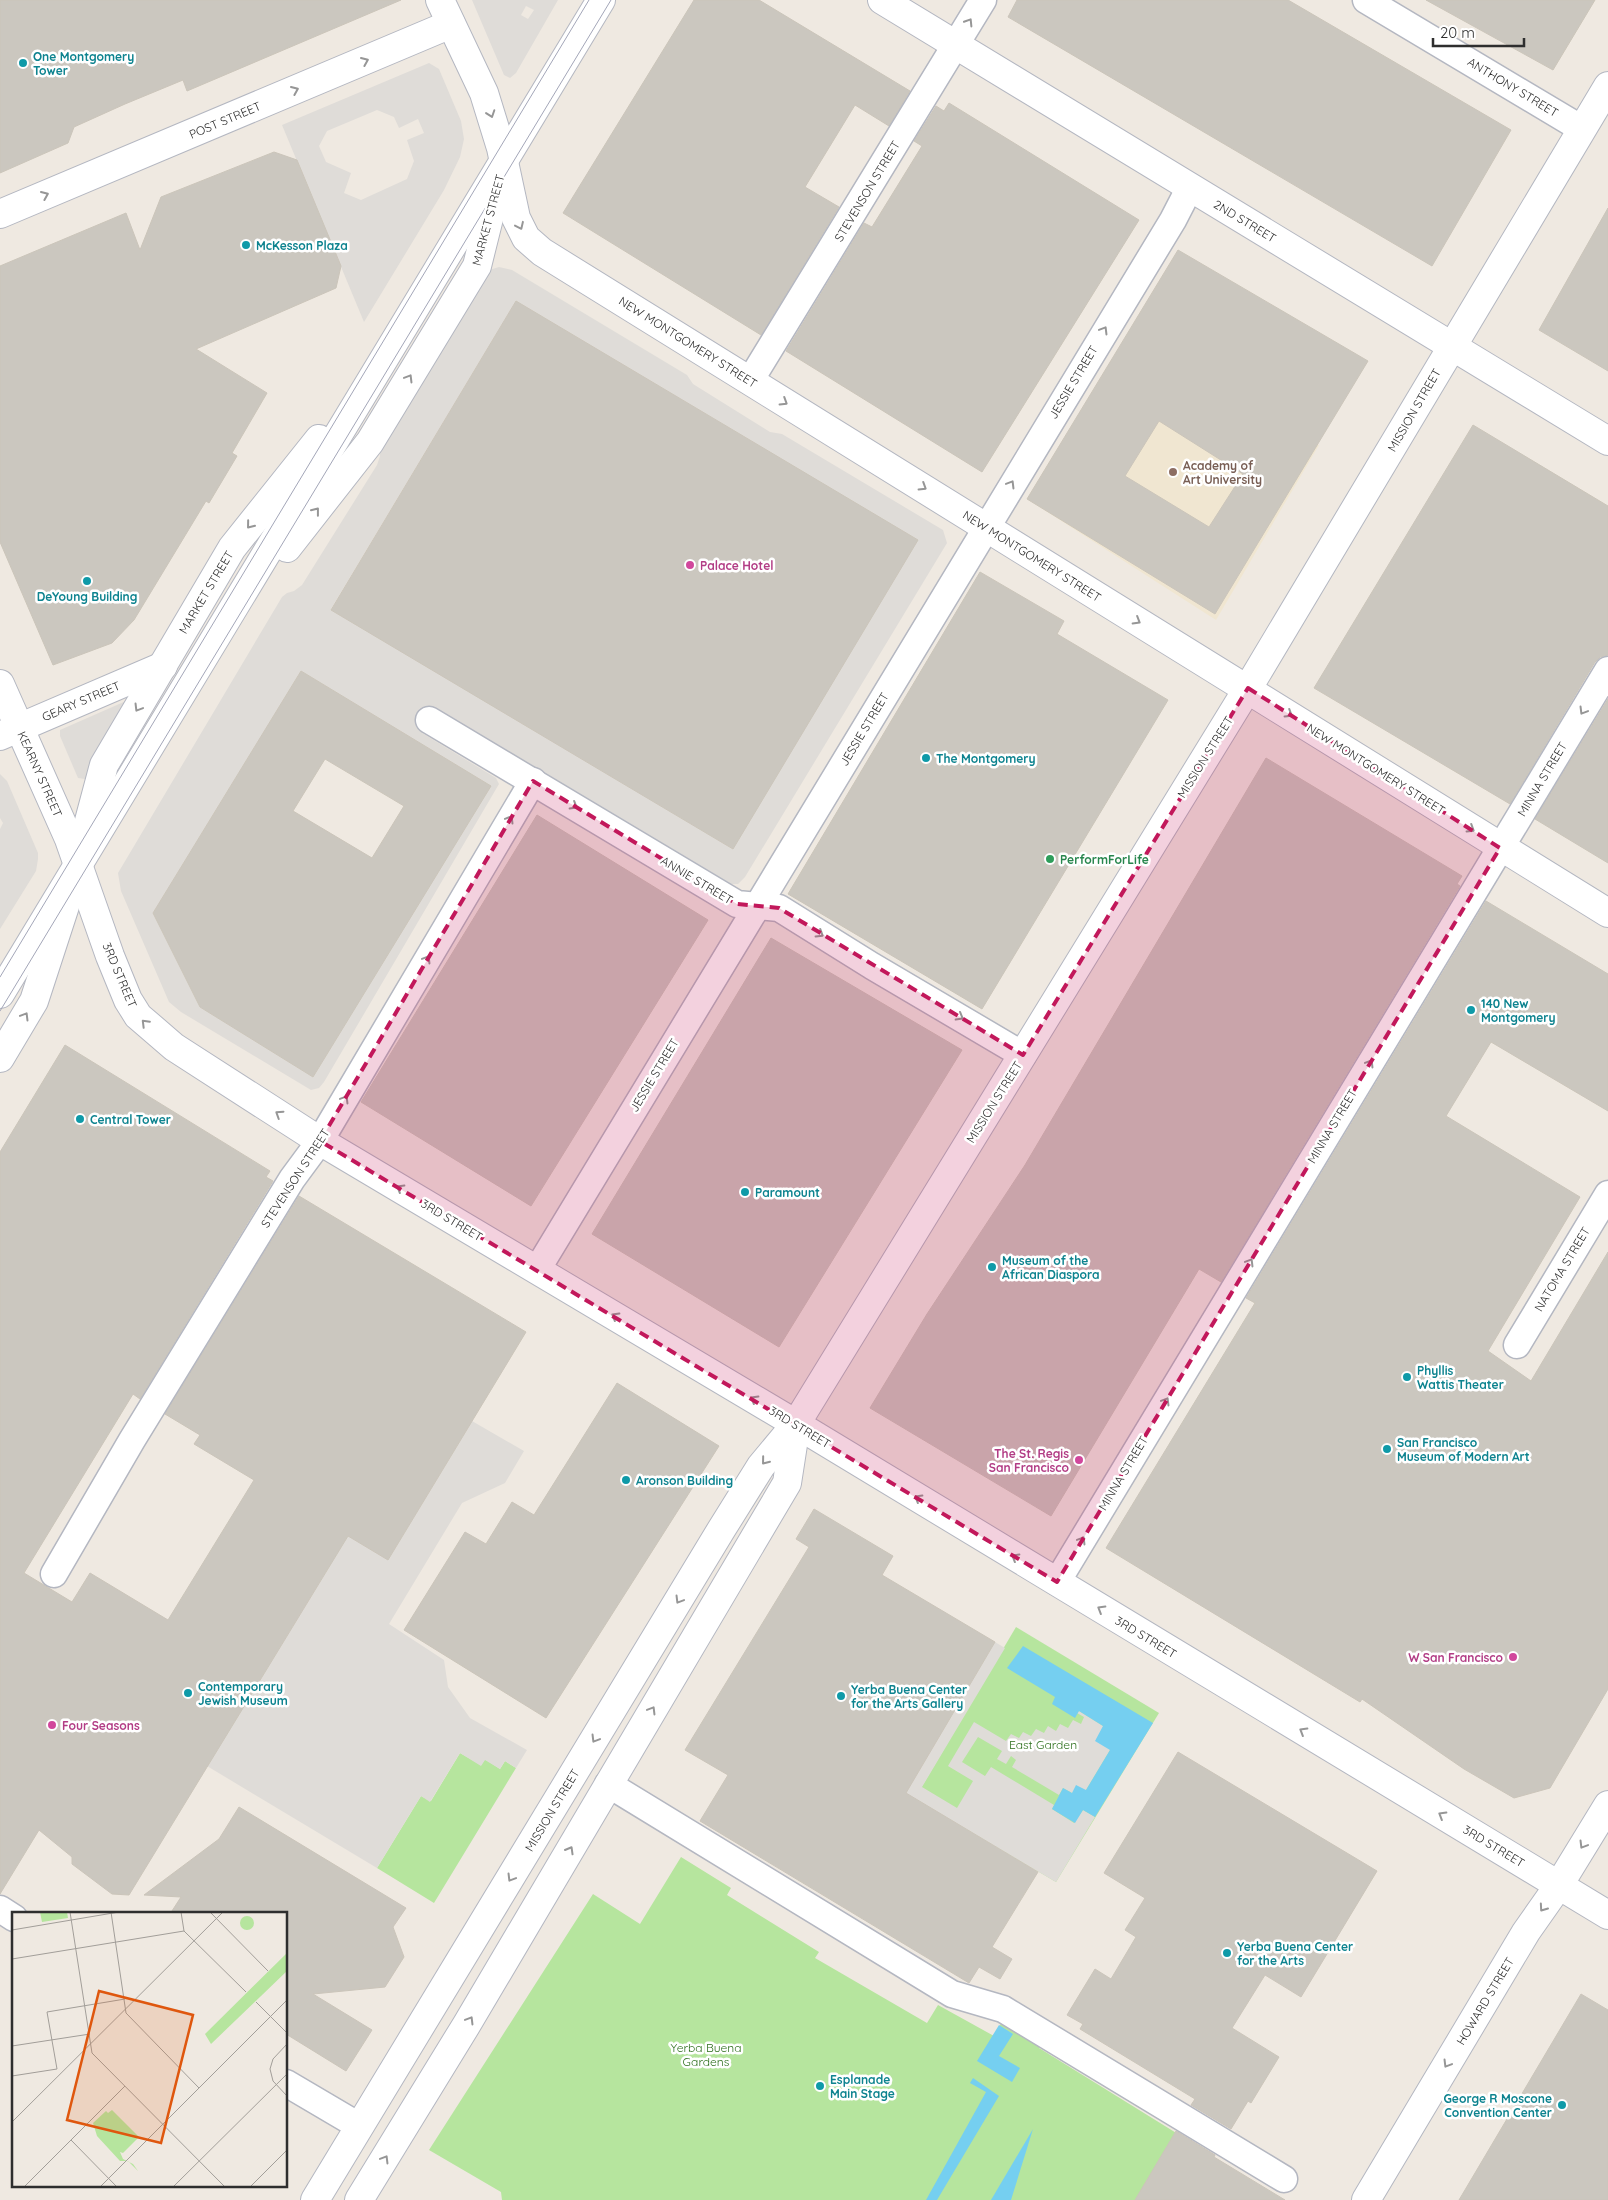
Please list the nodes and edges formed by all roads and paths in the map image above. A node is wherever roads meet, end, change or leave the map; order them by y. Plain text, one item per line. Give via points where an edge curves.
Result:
1 (601, 0) edge
2 (882, 0) edge
3 (983, 0) edge
4 (1366, 0) edge
5 (446, 12) edge
6 (955, 45) junction
7 (1608, 86) edge
8 (1582, 129) junction
9 (503, 162) junction
10 (1190, 187) junction
11 (0, 214) edge
12 (1451, 346) junction
13 (390, 350) junction
14 (750, 381) junction
15 (1608, 441) edge
16 (986, 526) junction
17 (211, 646) junction
18 (163, 666) junction
19 (1608, 670) edge
20 (0, 684) edge
21 (1248, 688) junction
22 (429, 720) dead end
23 (9, 732) edge
24 (532, 781) junction
25 (1500, 848) junction
26 (78, 864) junction
27 (756, 906) junction
28 (1608, 913) edge
29 (0, 994) edge
30 (1023, 1055) junction
31 (0, 1058) edge
32 (320, 1141) junction
33 (1608, 1194) edge
34 (537, 1270) junction
35 (1517, 1345) dead end
36 (796, 1424) junction
37 (54, 1574) dead end
38 (1057, 1582) junction
39 (608, 1784) junction
40 (1608, 1805) edge
41 (1559, 1885) junction
42 (0, 1909) edge
43 (1608, 1915) edge
44 (12, 1917) edge
45 (288, 2084) edge
46 (359, 2126) junction
47 (1284, 2178) dead end
48 (315, 2200) edge
49 (359, 2200) edge
50 (1366, 2200) edge

1 - 9 main road, MARKET STREET
2 - 6 main road, 2ND STREET
6 -> 3 street, STEVENSON STREET
4 - 8 street, ANTHONY STREET
5 -> 9 main road, NEW MONTGOMERY STREET via 484,93
11 -> 5 main road, POST STREET
6 - 10 main road, 2ND STREET
6 - 14 street, STEVENSON STREET
7 - 8 main road, MISSION STREET
8 - 12 main road, MISSION STREET
9 - 13 main road, MARKET STREET
9 -> 14 main road, NEW MONTGOMERY STREET via 512,202 526,238 542,252
17 -> 9 main road, MARKET STREET via 370,442 477,266
10 - 12 main road, 2ND STREET
16 -> 10 street, JESSIE STREET
12 - 15 main road, 2ND STREET
12 - 21 main road, MISSION STREET
13 - 17 main road, MARKET STREET
13 -> 18 main road, MARKET STREET via 232,548
14 -> 16 main road, NEW MONTGOMERY STREET
16 -> 21 main road, NEW MONTGOMERY STREET
16 - 27 street, JESSIE STREET
17 - 26 main road, MARKET STREET
18 - 23 main road, GEARY STREET
18 -> 26 main road, MARKET STREET via 104,765
19 -> 25 street, MINNA STREET
20 - 23 main road, KEARNY STREET
21 -> 25 main road, NEW MONTGOMERY STREET
21 - 30 main road, MISSION STREET
22 - 24 street, ANNIE STREET
23 - 26 main road, KEARNY STREET
24 -> 27 street, ANNIE STREET via 736,904
32 -> 24 street, STEVENSON STREET
25 - 28 main road, NEW MONTGOMERY STREET
38 -> 25 street, MINNA STREET
26 - 29 main road, MARKET STREET
31 -> 26 main road, MARKET STREET via 34,1001
32 -> 26 main road, 3RD STREET via 174,1047 138,1016 121,985
27 -> 30 street, ANNIE STREET via 779,908
27 - 34 street, JESSIE STREET
30 - 36 main road, MISSION STREET
34 -> 32 main road, 3RD STREET
32 - 37 street, STEVENSON STREET via 292,1179 147,1415
33 - 35 street, NATOMA STREET
36 -> 34 main road, 3RD STREET
38 -> 36 main road, 3RD STREET
39 -> 36 main road, MISSION STREET via 787,1483
36 -> 46 main road, MISSION STREET via 760,1466
41 -> 38 main road, 3RD STREET
39 - 47 street via 952,1994 1003,2009
49 -> 39 main road, MISSION STREET
40 -> 41 main road, HOWARD STREET
41 - 43 main road, 3RD STREET
41 -> 50 main road, HOWARD STREET via 1526,1932
42 - 44 street
45 - 46 street
46 - 48 main road, MISSION STREET

